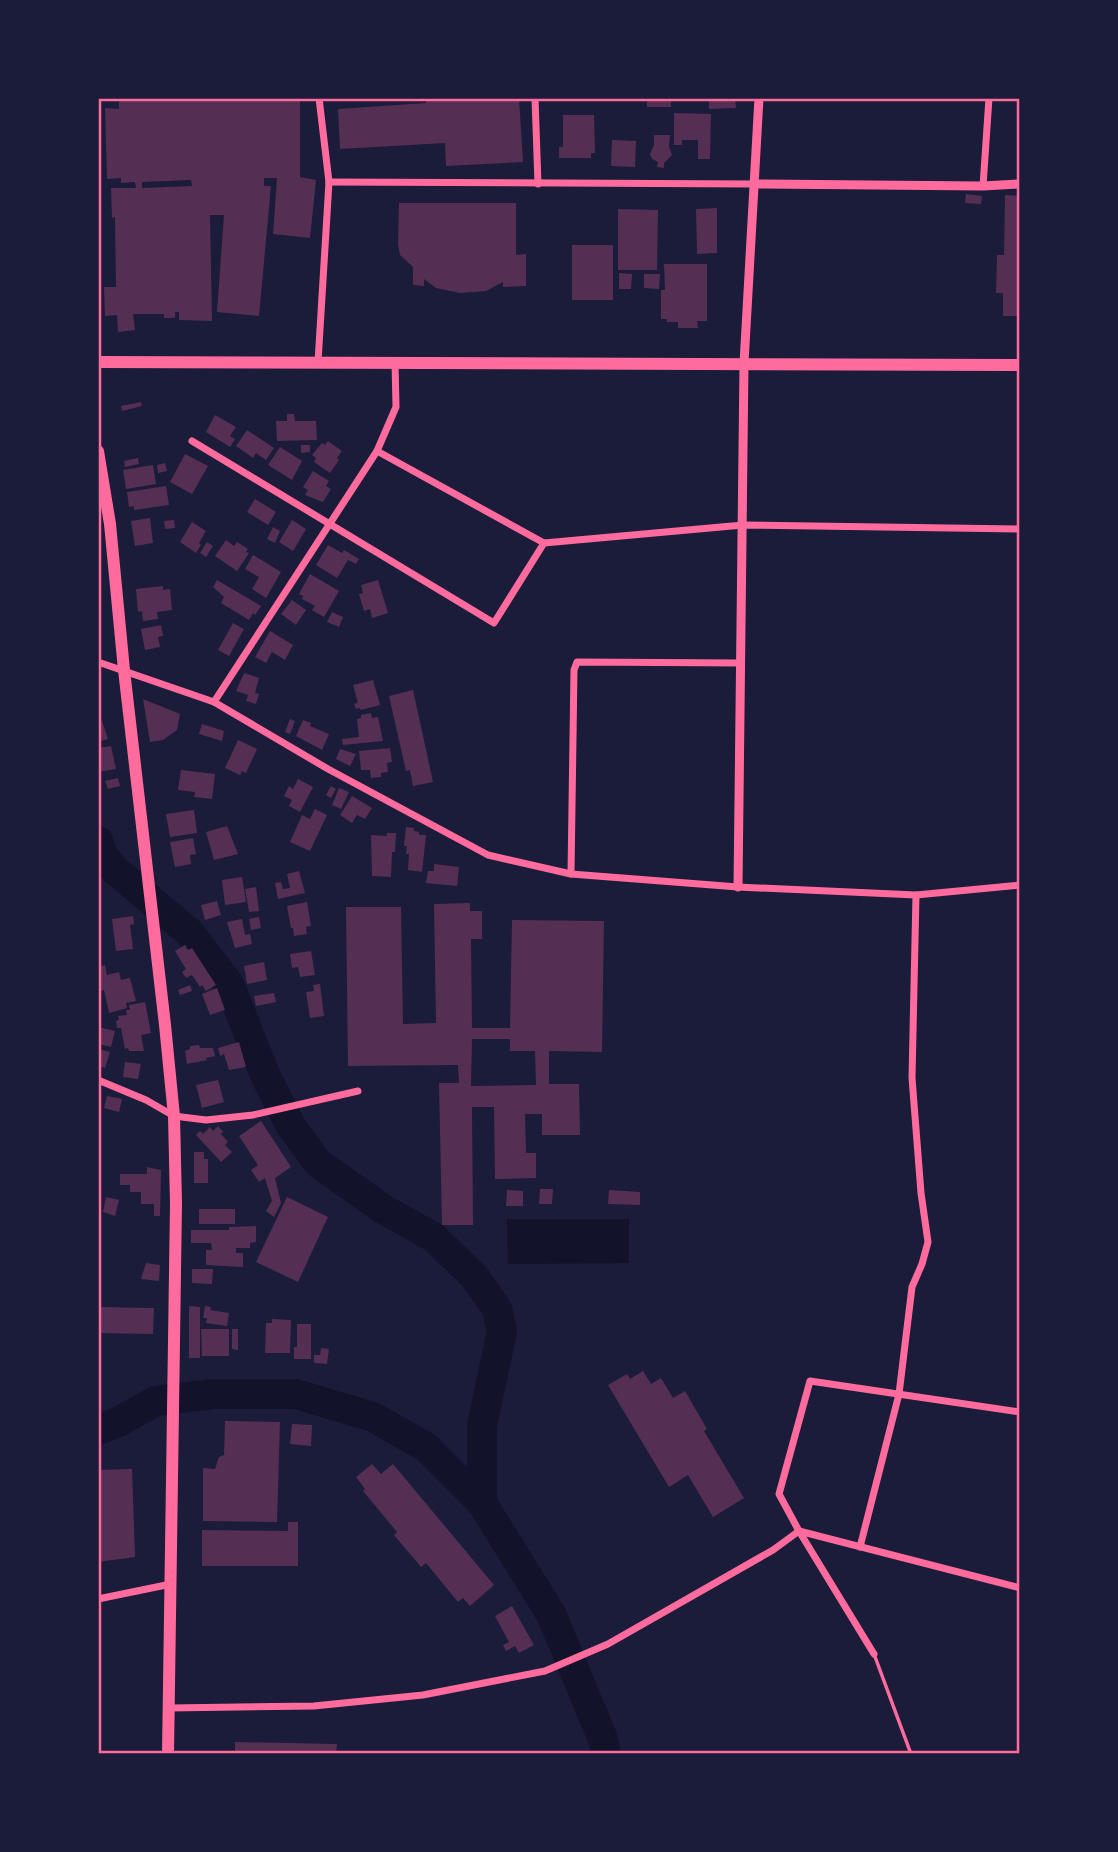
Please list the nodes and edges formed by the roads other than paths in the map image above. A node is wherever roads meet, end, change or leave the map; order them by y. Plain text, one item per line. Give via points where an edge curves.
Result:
1 (319, 98) edge
2 (535, 98) edge
3 (759, 98) edge
4 (989, 98) edge
5 (329, 182) junction
6 (538, 184) junction
7 (754, 184) junction
8 (1020, 184) edge
9 (983, 186) junction
10 (98, 362) edge
11 (318, 362) junction
12 (395, 362) junction
13 (744, 363) junction
14 (1020, 365) edge
15 (192, 442) dead end
16 (98, 451) edge
17 (377, 451) junction
18 (329, 524) junction
19 (743, 525) junction
20 (1020, 529) edge
21 (544, 543) junction
22 (98, 662) edge
23 (741, 663) junction
24 (124, 670) junction
25 (214, 702) junction
26 (571, 874) junction
27 (1020, 885) edge
28 (738, 887) junction
29 (916, 895) junction
30 (98, 1080) edge
31 (358, 1091) dead end
32 (174, 1116) junction
33 (899, 1394) junction
34 (1020, 1412) edge
35 (799, 1531) junction
36 (860, 1547) junction
37 (171, 1584) junction
38 (1020, 1588) edge
39 (98, 1599) edge
40 (874, 1654) joint
41 (169, 1708) junction
42 (168, 1754) edge
43 (911, 1754) edge

1 - 5 street
2 - 6 street
3 - 7 street
4 - 9 street
5 - 6 street
5 - 11 street
6 - 7 street
7 - 9 street
7 - 13 street
8 - 9 street
10 - 11 highway
11 - 12 highway
12 - 13 highway
12 - 17 street via 396,407
13 - 14 highway
13 - 19 street
15 - 18 street
16 - 24 highway
17 - 18 street
17 - 21 street
18 - 21 street via 494,623
18 - 25 street
19 - 20 street
19 - 21 street
19 - 23 street
22 - 24 street
23 - 26 street via 577,662
23 - 28 street
24 - 25 street
24 - 32 highway
25 - 26 street via 488,855
26 - 28 street
27 - 29 street
28 - 29 street
29 - 33 street via 912,1078 928,1242 912,1287
30 - 32 street
31 - 32 street via 253,1115 205,1120
32 - 37 highway
33 - 34 street
33 - 35 street via 810,1381 779,1494
33 - 36 street
35 - 36 street
35 - 40 street
35 - 41 street via 608,1644 545,1671 423,1695 314,1706
36 - 38 street
37 - 39 street
37 - 41 highway
40 - 43 lane
41 - 42 highway

